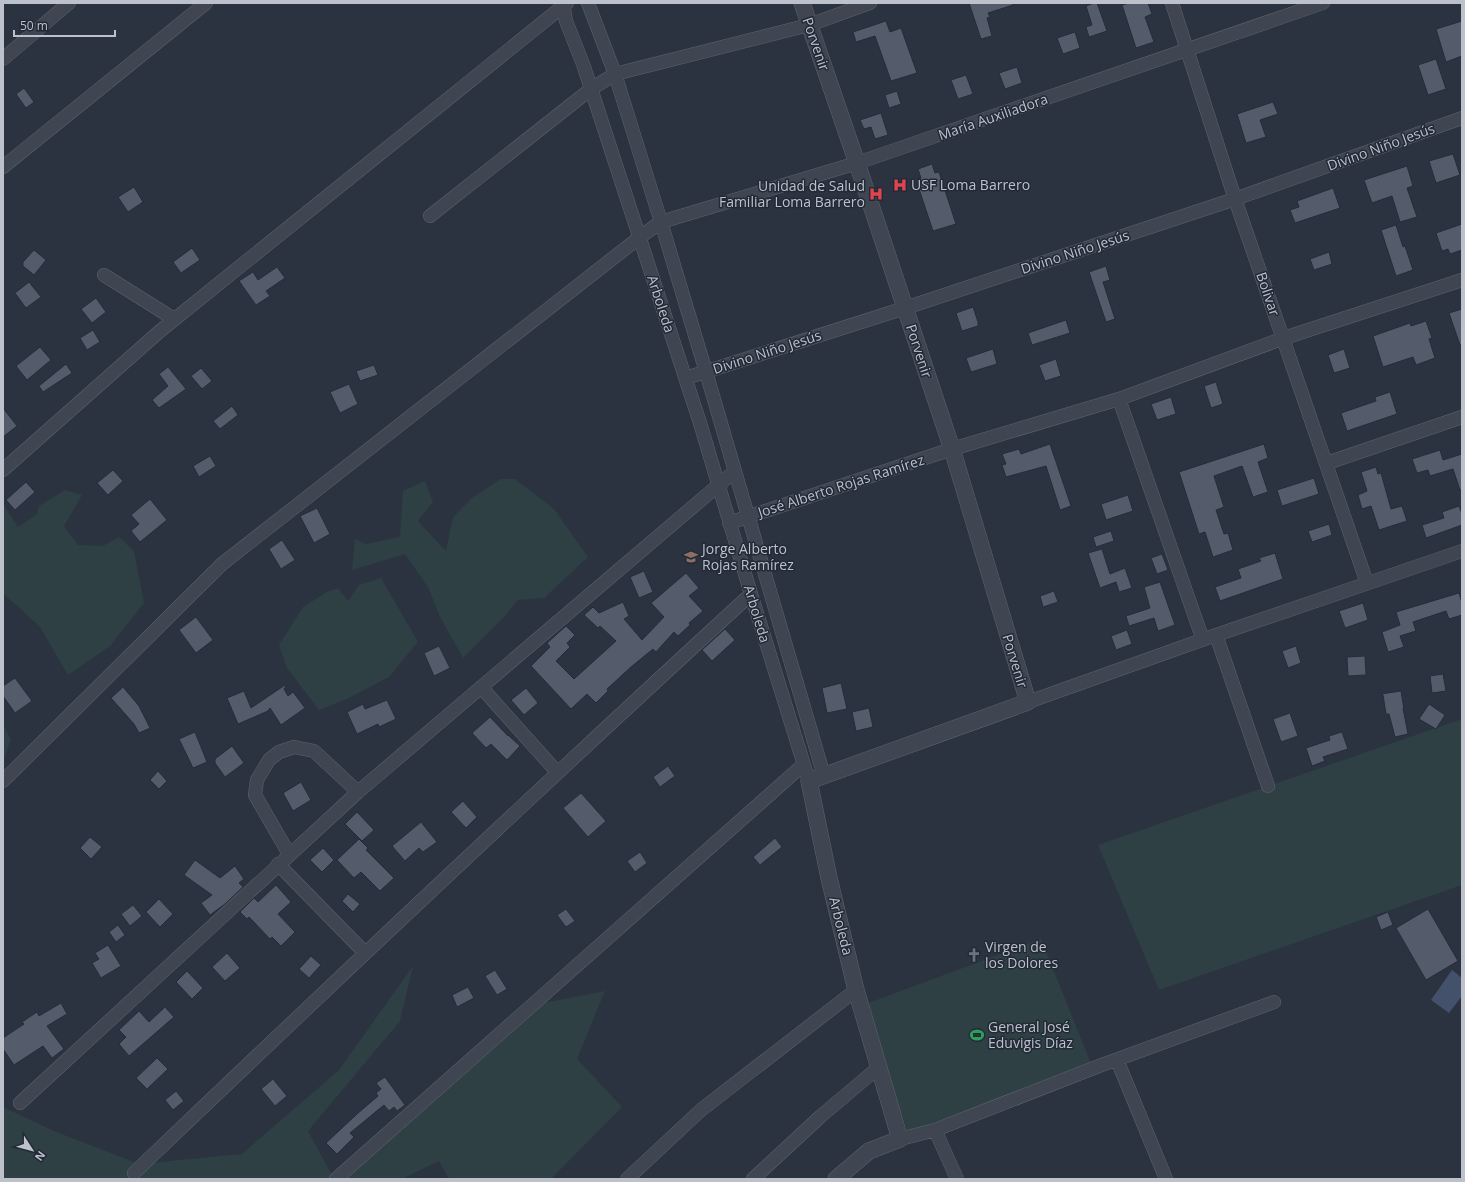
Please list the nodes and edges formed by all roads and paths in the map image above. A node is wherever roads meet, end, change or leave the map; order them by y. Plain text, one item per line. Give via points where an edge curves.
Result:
1 (69, 3) edge
2 (206, 3) edge
3 (588, 3) edge
4 (802, 3) edge
5 (870, 3) edge
6 (1172, 3) edge
7 (1323, 3) edge
8 (564, 4) edge
9 (55, 7) edge
10 (809, 25) junction
11 (1188, 50) junction
12 (3, 59) edge
13 (615, 74) junction
14 (591, 89) junction
15 (1462, 118) edge
16 (858, 163) junction
17 (3, 167) edge
18 (1235, 199) junction
19 (430, 216) dead end
20 (661, 222) junction
21 (640, 237) junction
22 (104, 275) dead end
23 (1462, 280) edge
24 (905, 308) junction
25 (174, 319) junction
26 (1284, 338) junction
27 (706, 372) junction
28 (686, 378) junction
29 (1119, 399) junction
30 (1462, 417) edge
31 (952, 449) junction
32 (1327, 464) junction
33 (3, 470) edge
34 (735, 471) junction
35 (718, 485) junction
36 (748, 517) junction
37 (729, 524) junction
38 (1462, 551) edge
39 (1367, 583) junction
40 (751, 594) junction
41 (1216, 636) junction
42 (1203, 640) junction
43 (481, 687) junction
44 (1028, 702) junction
45 (803, 765) junction
46 (557, 772) junction
47 (824, 776) junction
48 (3, 781) edge
49 (808, 781) junction
50 (1268, 786) dead end
51 (358, 792) junction
52 (289, 854) junction
53 (278, 864) junction
54 (365, 953) junction
55 (856, 990) junction
56 (1274, 1002) dead end
57 (1117, 1060) junction
58 (879, 1066) junction
59 (20, 1102) dead end
60 (935, 1130) junction
61 (900, 1139) junction
62 (134, 1173) dead end
63 (336, 1179) edge
64 (627, 1179) edge
65 (752, 1179) edge
66 (836, 1179) edge
67 (956, 1179) edge
68 (1166, 1179) edge

1 - 9 street
2 - 17 street
3 - 13 street, Arboleda
4 - 10 street, Porvenir
5 - 10 street
6 - 11 street, Bolivar
7 - 11 street, María Auxiliadora
8 - 14 street, Arboleda via 566,20
8 - 25 street
9 - 12 street
10 - 13 street
10 - 16 street, Porvenir
11 - 16 street, María Auxiliadora
11 - 18 street, Bolivar
13 - 14 street
13 - 20 street, Arboleda
14 - 19 street
14 - 21 street, Arboleda
15 - 18 street, Divino Niño Jesús
16 - 20 street, María Auxiliadora
16 - 24 street, Porvenir
18 - 24 street, Divino Niño Jesús
18 - 26 street, Bolivar
20 - 21 street, María Auxiliadora
20 - 27 street, Arboleda
21 - 28 street, Arboleda
21 - 48 street, María Auxiliadora via 222,564
22 - 25 street
23 - 26 street, José Alberto Rojas Ramírez
24 - 27 street, Divino Niño Jesús
24 - 31 street, Porvenir
25 - 33 street
26 - 29 street, José Alberto Rojas Ramírez
26 - 32 street, Bolivar
27 - 28 street, Divino Niño Jesús
27 - 34 street, Arboleda
28 - 35 street, Arboleda
29 - 31 street, José Alberto Rojas Ramírez
29 - 42 street
30 - 32 street
31 - 36 street, José Alberto Rojas Ramírez
31 - 44 street, Porvenir
32 - 39 street, Bolivar
34 - 35 street
34 - 36 street, Arboleda
35 - 37 street, Arboleda
35 - 43 street
36 - 37 street, José Alberto Rojas Ramírez
36 - 47 street, Arboleda
37 - 40 street, Arboleda
38 - 39 street
39 - 41 street
40 - 45 street, Arboleda
40 - 46 street
41 - 42 street
41 - 50 street
42 - 44 street
43 - 46 street
43 - 51 street
44 - 47 street
45 - 49 street, Arboleda
45 - 63 street
46 - 54 street
47 - 49 street
49 - 55 street, Arboleda
51 - 52 street
51 - 52 street via 314,751 294,747 279,752 269,760 257,780 255,795
52 - 53 street
53 - 54 street
53 - 59 street
54 - 62 street
55 - 58 street, Arboleda
55 - 64 street via 701,1110
56 - 57 street
57 - 60 street
57 - 68 street
58 - 61 street, Arboleda
58 - 65 street
60 - 61 street
60 - 67 street
61 - 66 street via 869,1151

